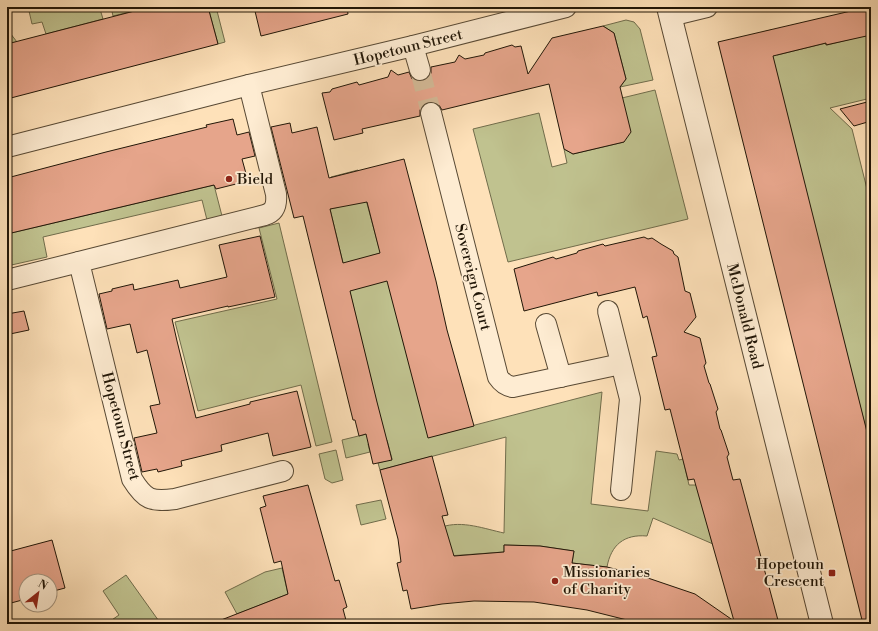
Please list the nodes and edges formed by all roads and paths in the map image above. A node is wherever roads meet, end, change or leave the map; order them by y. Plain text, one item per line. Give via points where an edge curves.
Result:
1 (566, 7) edge
2 (707, 7) edge
3 (669, 11) edge
4 (413, 46) junction
5 (420, 70) tunnel mouth
6 (250, 85) junction
7 (431, 113) tunnel mouth
8 (7, 147) edge
9 (79, 262) junction
10 (7, 280) edge
11 (608, 311) dead end
12 (546, 324) dead end
13 (621, 364) junction
14 (561, 377) junction
15 (283, 471) dead end
16 (621, 490) dead end
17 (822, 624) edge

1 - 4 street, Hopetoun Street
2 - 3 street
3 - 17 street, McDonald Road
4 - 5 street
4 - 6 street, Hopetoun Street
6 - 8 street, Hopetoun Street
6 - 9 street via 276,194 273,211 270,214
7 - 14 street, Sovereign Court via 498,377 504,384 513,387
9 - 10 street
9 - 15 street, Hopetoun Street via 132,479 142,493 147,498 159,501 175,499
11 - 13 street
12 - 14 street
13 - 14 street, Sovereign Court
13 - 16 street via 630,399

